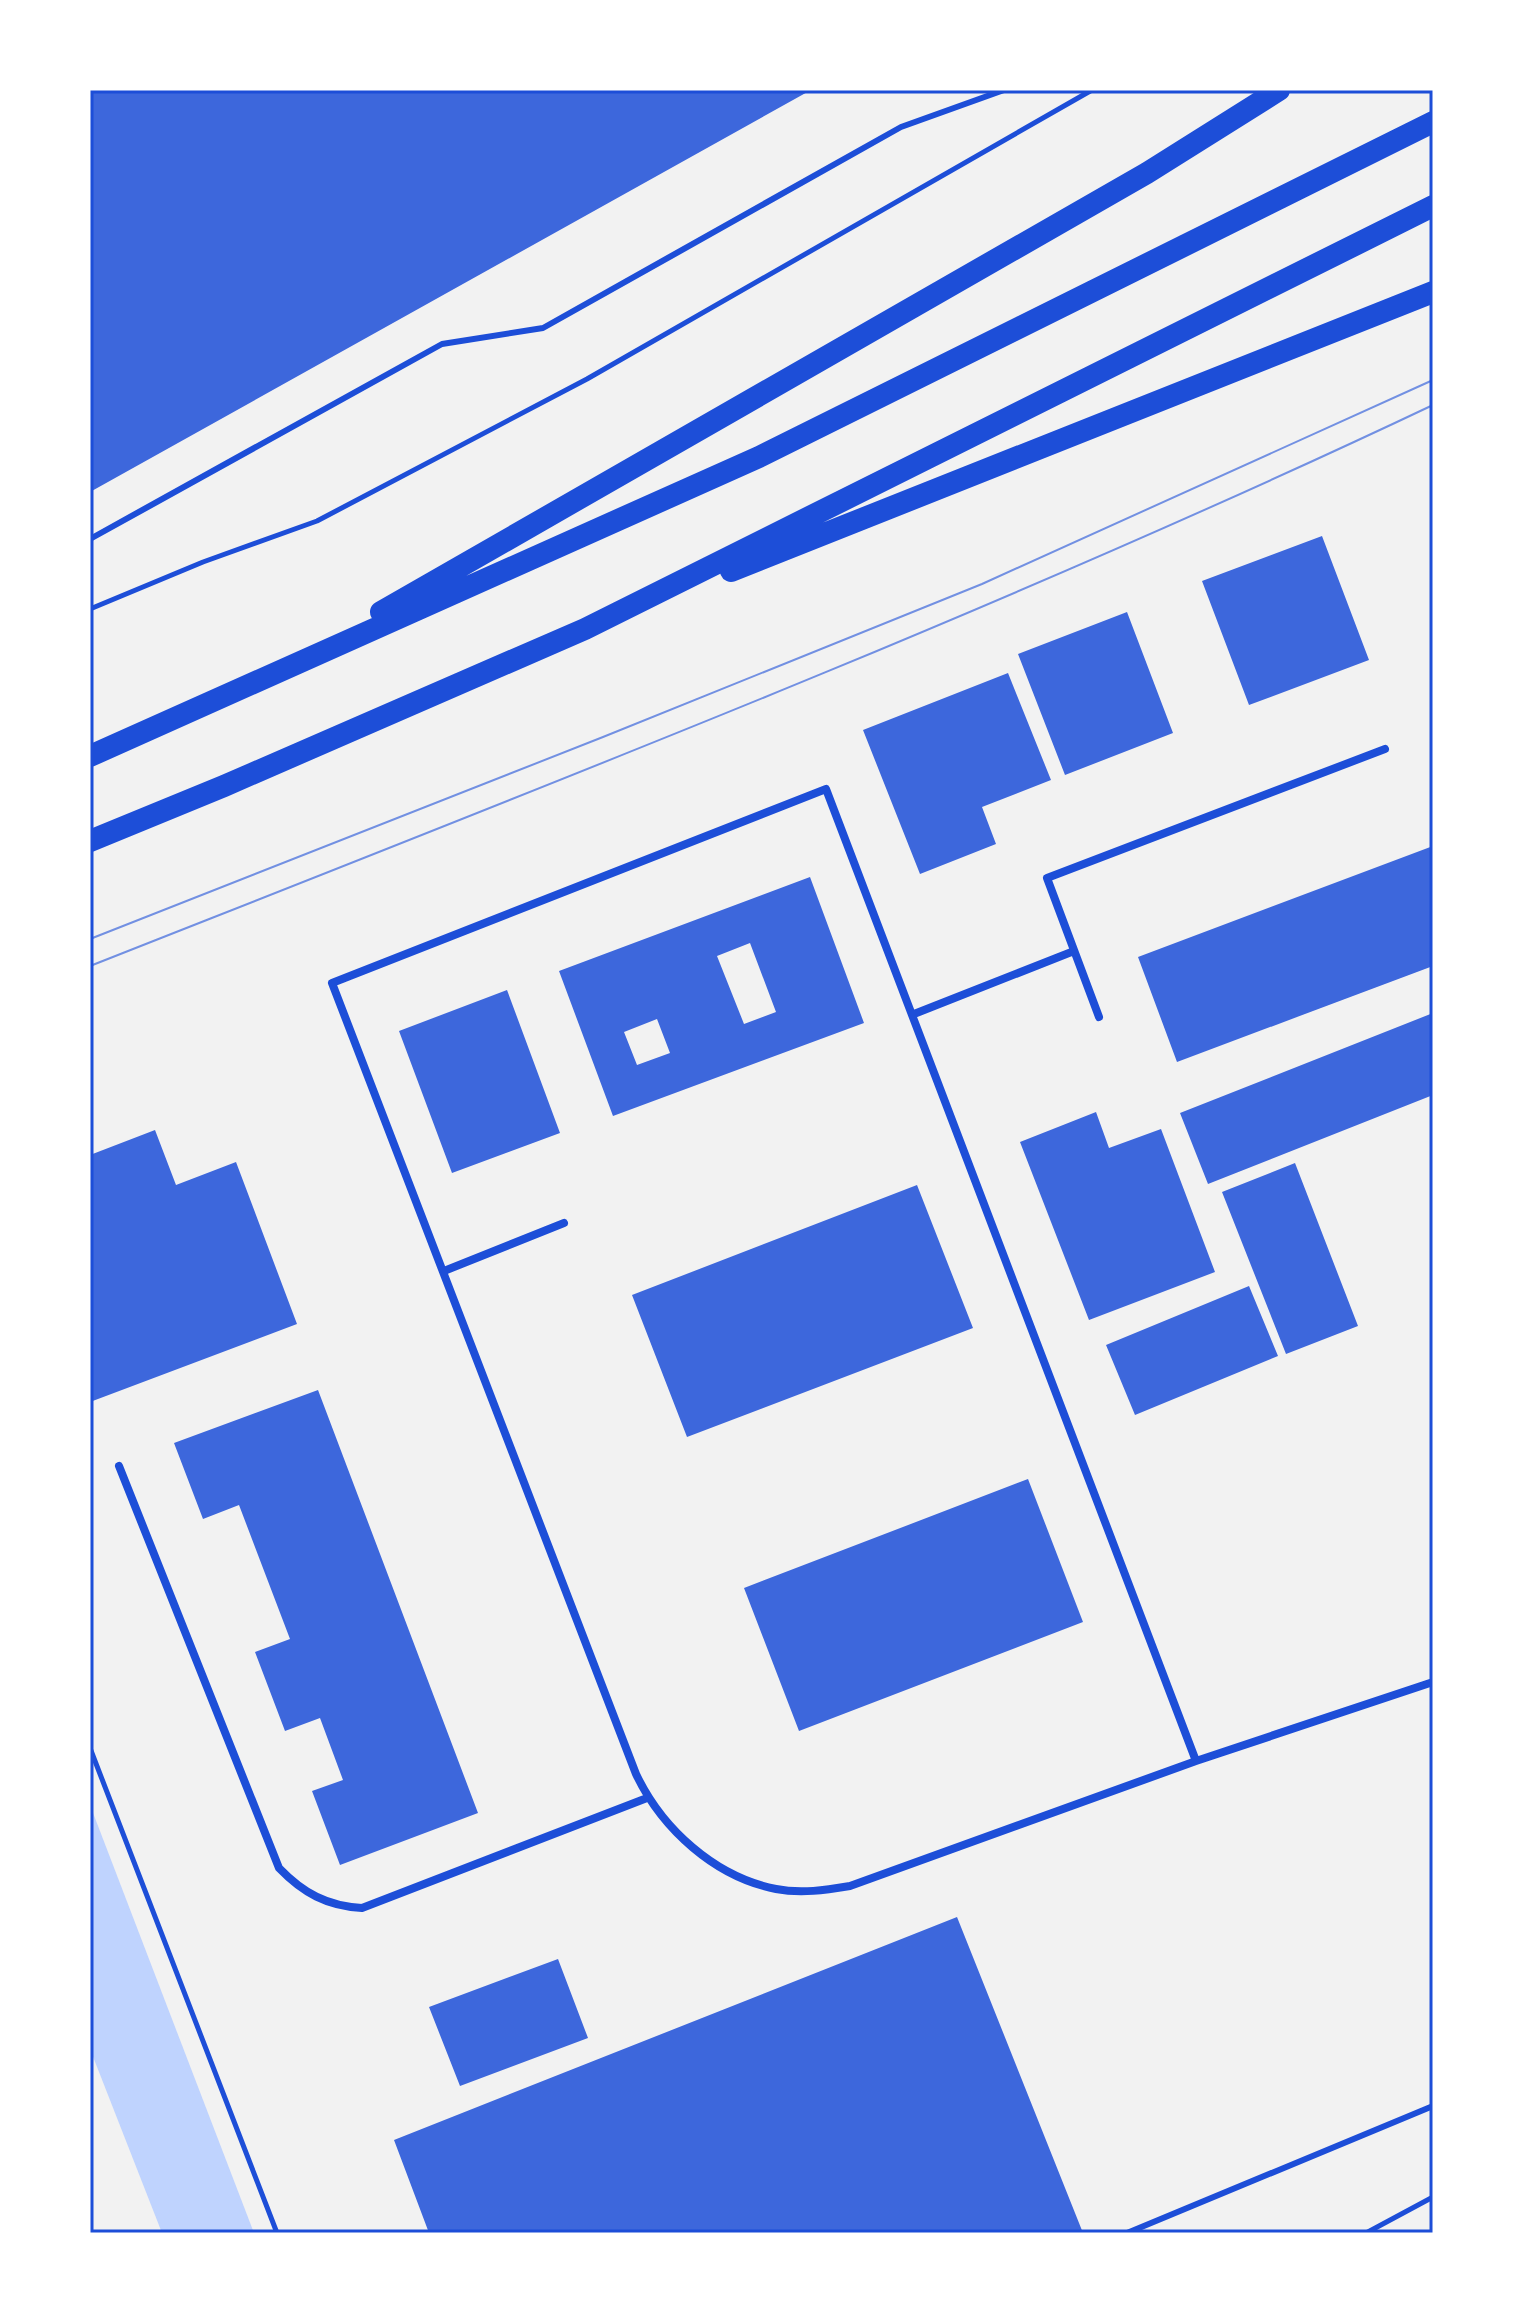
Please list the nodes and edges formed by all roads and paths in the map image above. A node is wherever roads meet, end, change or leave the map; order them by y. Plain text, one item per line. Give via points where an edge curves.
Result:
1 (1004, 90) edge
2 (1092, 90) edge
3 (1279, 90) edge
4 (1433, 122) edge
5 (1433, 206) edge
6 (1433, 292) edge
7 (90, 539) edge
8 (90, 609) edge
9 (585, 629) junction
10 (266, 678) junction
11 (1385, 749) dead end
12 (90, 756) edge
13 (90, 841) edge
14 (1074, 951) junction
15 (914, 1014) junction
16 (1099, 1017) dead end
17 (564, 1223) dead end
18 (444, 1271) junction
19 (119, 1466) dead end
20 (1433, 1682) edge
21 (90, 1748) edge
22 (1196, 1761) junction
23 (647, 1798) junction
24 (1433, 2106) edge
25 (1433, 2197) edge
26 (277, 2233) edge
27 (1127, 2233) edge
28 (1366, 2233) edge

1 - 7 lane via 901,127 543,328 442,344
2 - 8 path via 587,379 317,521
3 - 10 highway via 1133,181
4 - 10 highway via 759,457
5 - 9 highway
6 - 9 highway
9 - 13 highway
10 - 12 highway
11 - 14 street via 1047,878
14 - 15 street
14 - 16 street
15 - 18 street via 826,789 332,983
15 - 22 street
17 - 18 street
18 - 23 street
19 - 23 street via 279,1868 298,1887 319,1900 362,1908
20 - 22 street
21 - 26 path
22 - 23 street via 850,1886 813,1892 776,1889 738,1876 702,1855
24 - 27 lane
25 - 28 path

